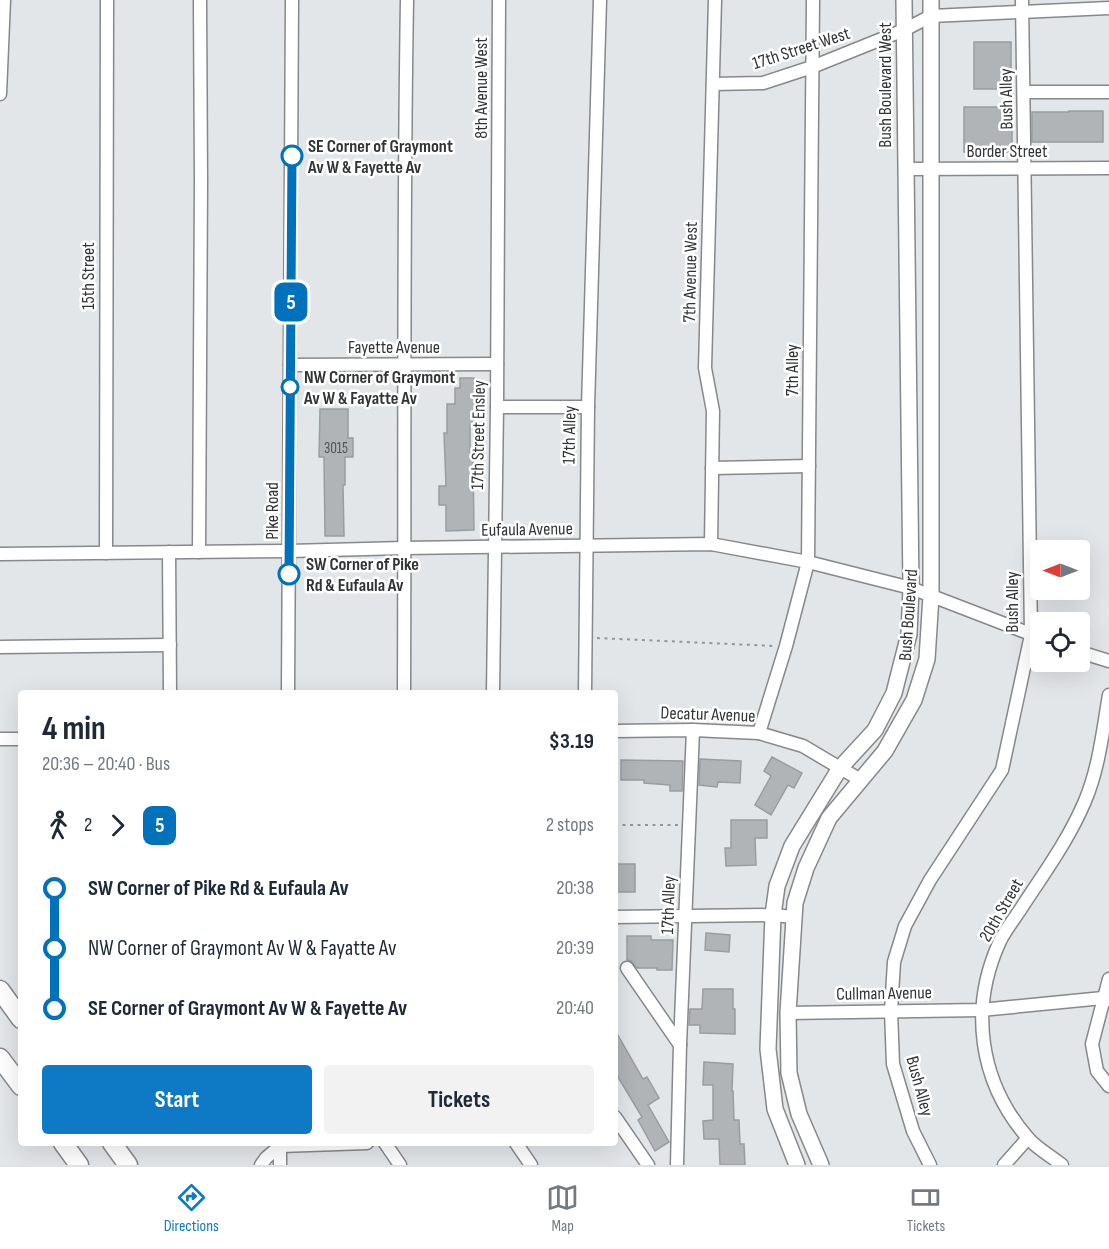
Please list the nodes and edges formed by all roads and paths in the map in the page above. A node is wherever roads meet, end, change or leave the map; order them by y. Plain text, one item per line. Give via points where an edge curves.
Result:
1 (4, 0) edge
2 (107, 0) edge
3 (200, 0) edge
4 (292, 0) edge
5 (407, 0) edge
6 (499, 0) edge
7 (600, 0) edge
8 (715, 0) edge
9 (813, 0) edge
10 (904, 0) edge
11 (931, 0) edge
12 (1108, 0) edge
13 (1023, 6) edge
14 (1109, 8) edge
15 (931, 16) junction
16 (904, 30) junction
17 (812, 67) junction
18 (713, 84) junction
19 (1024, 92) junction
20 (1109, 92) edge
21 (0, 94) edge
22 (1109, 168) edge
23 (905, 169) junction
24 (931, 169) junction
25 (1025, 169) junction
26 (498, 177) joint
27 (497, 364) junction
28 (290, 365) junction
29 (405, 365) junction
30 (497, 407) junction
31 (588, 407) junction
32 (809, 466) junction
33 (712, 468) junction
34 (711, 544) junction
35 (586, 546) junction
36 (404, 548) junction
37 (495, 548) junction
38 (289, 551) junction
39 (106, 552) junction
40 (169, 552) junction
41 (199, 552) junction
42 (0, 554) edge
43 (808, 562) junction
44 (910, 588) junction
45 (930, 596) junction
46 (1035, 612) edge
47 (1030, 635) edge
48 (586, 637) junction
49 (170, 645) junction
50 (786, 646) junction
51 (0, 647) edge
52 (1090, 655) edge
53 (1030, 660) edge
54 (1109, 662) edge
55 (170, 690) edge
56 (288, 690) edge
57 (404, 690) edge
58 (493, 690) edge
59 (585, 690) edge
60 (1109, 695) edge
61 (693, 730) junction
62 (618, 731) edge
63 (759, 733) junction
64 (0, 739) edge
65 (18, 739) edge
66 (840, 768) junction
67 (861, 780) junction
68 (618, 825) edge
69 (689, 825) junction
70 (773, 915) junction
71 (686, 916) junction
72 (794, 916) junction
73 (618, 917) edge
74 (627, 968) dead end
75 (1109, 979) edge
76 (0, 990) edge
77 (1106, 999) edge
78 (981, 1010) junction
79 (891, 1011) junction
80 (788, 1012) junction
81 (18, 1015) edge
82 (680, 1045) junction
83 (0, 1058) edge
84 (18, 1082) edge
85 (1109, 1086) edge
86 (618, 1121) edge
87 (1028, 1138) junction
88 (65, 1146) edge
89 (114, 1146) edge
90 (279, 1146) edge
91 (280, 1146) edge
92 (387, 1146) edge
93 (518, 1146) edge
94 (79, 1165) edge
95 (128, 1165) edge
96 (261, 1165) edge
97 (280, 1165) edge
98 (400, 1165) edge
99 (531, 1165) edge
100 (648, 1165) edge
101 (677, 1165) edge
102 (797, 1165) edge
103 (821, 1165) edge
104 (930, 1165) edge
105 (1004, 1165) edge
106 (1062, 1165) edge

1 - 21 street
2 - 39 street, 15th Street
3 - 41 street
4 - 28 street, Pike Road
5 - 29 street
6 - 26 street, 8th Avenue West
7 - 31 street, 17th Alley
8 - 18 street, 7th Avenue West
9 - 17 street, 7th Alley
10 - 16 main road, Bush Boulevard West
11 - 15 main road
12 - 14 street
13 - 14 street, 17th Street West
13 - 15 street, 17th Street West
13 - 19 street, Bush Alley
15 - 16 street, 17th Street West
15 - 24 main road
16 - 17 street, 17th Street West
16 - 23 main road, Bush Boulevard West
17 - 18 street, 17th Street West via 763,83
17 - 32 street, 7th Alley
18 - 33 street, 7th Avenue West via 705,368 713,411
19 - 20 street
19 - 25 street, Bush Alley
22 - 25 street, Border Street
23 - 24 street, Border Street
23 - 44 main road, Bush Boulevard
24 - 25 street, Border Street
24 - 45 main road, Bush Boulevard
25 - 46 street, Bush Alley
26 - 27 street, 17th Street Ensley
27 - 29 street, Fayette Avenue
27 - 30 street, 17th Street Ensley
28 - 29 street, Fayette Avenue
28 - 38 street, Pike Road
29 - 36 street
30 - 31 street
30 - 37 street, 17th Street Ensley
31 - 35 street, 17th Alley
32 - 33 street
32 - 43 street, 7th Alley
33 - 34 street, 7th Avenue West
34 - 35 street, Eufaula Avenue
34 - 43 street, Eufaula Avenue
35 - 37 street, Eufaula Avenue
35 - 48 street, 17th Alley
36 - 37 street, Eufaula Avenue
36 - 38 street, Eufaula Avenue
36 - 57 street
37 - 58 street, 17th Street Ensley
38 - 41 street, Eufaula Avenue
38 - 56 street, Pike Road
39 - 40 street, Eufaula Avenue
39 - 42 street, Eufaula Avenue
40 - 41 street, Eufaula Avenue
40 - 49 street
43 - 44 street, Eufaula Avenue
43 - 50 street, 7th Alley
44 - 45 street, Eufaula Avenue
44 - 66 main road, Bush Boulevard via 909,634 894,693 875,730
45 - 47 street, Eufaula Avenue
45 - 67 main road, Bush Boulevard via 927,659 914,700 885,751
48 - 50 path
48 - 59 street, 17th Alley
49 - 51 street
49 - 55 street
50 - 63 street, 7th Alley
52 - 54 street
53 - 79 street, Bush Alley via 1002,770 930,880 905,926 894,962
60 - 78 street, 20th Street via 1086,800 1065,841 1000,940
61 - 62 street, Decatur Avenue
61 - 63 street, Decatur Avenue
61 - 69 street, 17th Alley
63 - 66 street, Decatur Avenue via 803,746
64 - 65 street
66 - 67 street, Decatur Avenue
66 - 70 main road, Bush Boulevard via 792,846 777,886
67 - 72 main road, Bush Boulevard via 829,818 806,868
68 - 69 path
69 - 71 street, 17th Alley
70 - 71 street
70 - 72 street
70 - 102 main road, Bush Boulevard via 768,1049 775,1109
71 - 73 street
71 - 82 street, 17th Alley
72 - 80 main road, Bush Boulevard
74 - 82 street
75 - 77 street
76 - 81 highway
77 - 78 street, Cullman Avenue
77 - 85 street via 1092,1044 1097,1071
78 - 79 street, Cullman Avenue
78 - 87 street, 20th Street via 990,1076 1005,1107
79 - 80 street, Cullman Avenue
79 - 104 street, Bush Alley via 893,1064 913,1131
80 - 103 main road, Bush Boulevard via 789,1073 799,1114
82 - 101 street, 17th Alley
83 - 84 highway
86 - 100 street
87 - 105 street
87 - 106 street, 20th Street
88 - 94 highway
89 - 95 highway
90 - 96 street
91 - 97 street
92 - 98 street
93 - 99 street

